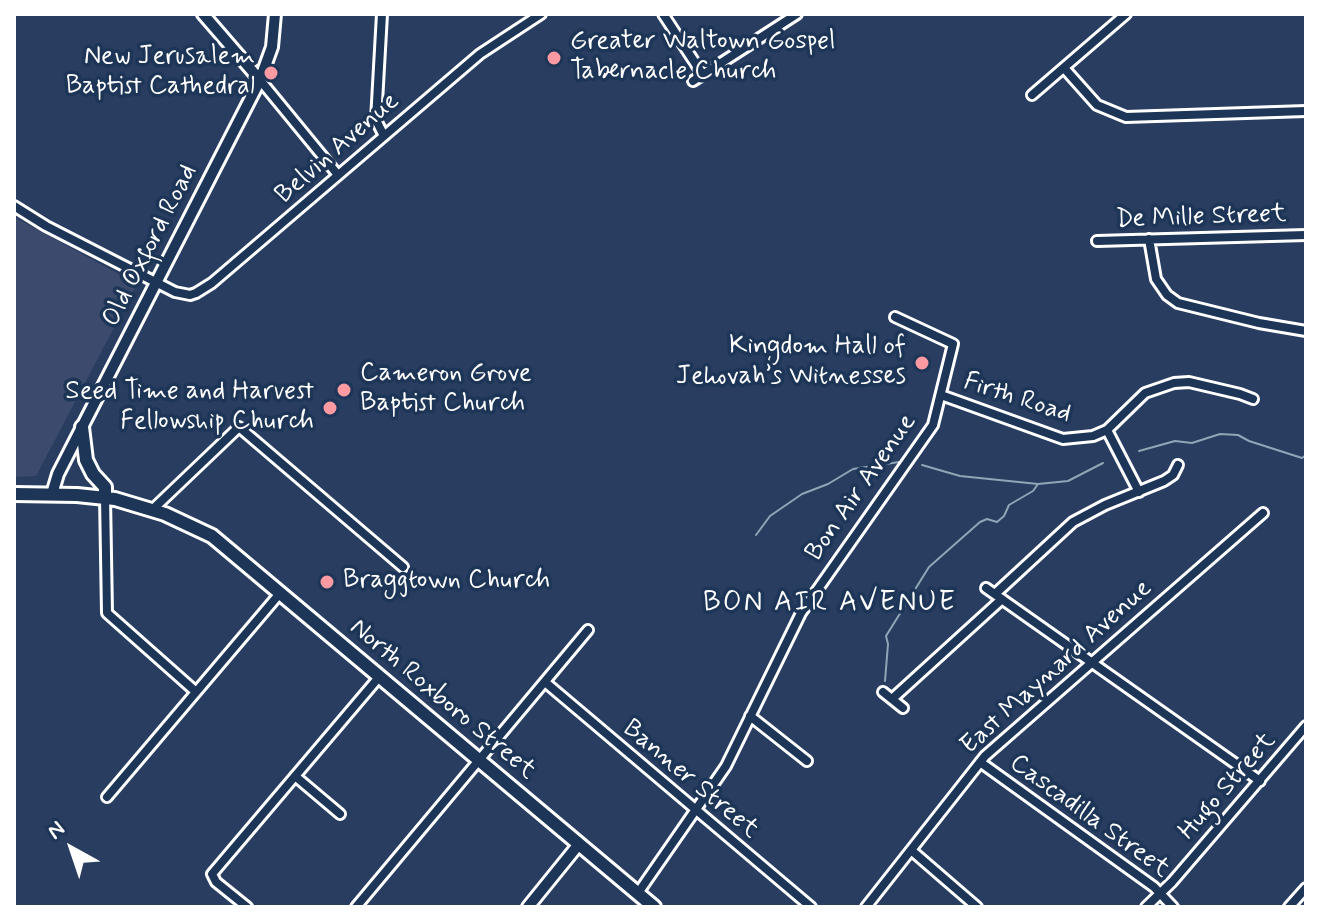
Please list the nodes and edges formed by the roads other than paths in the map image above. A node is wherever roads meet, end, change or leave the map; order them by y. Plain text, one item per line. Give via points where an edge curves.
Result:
1 (203, 14) edge
2 (275, 14) edge
3 (382, 14) edge
4 (541, 14) edge
5 (663, 14) edge
6 (797, 14) edge
7 (1126, 14) edge
8 (1064, 68) junction
9 (703, 75) junction
10 (260, 80) junction
11 (693, 81) dead end
12 (1032, 95) dead end
13 (1306, 111) edge
14 (384, 136) junction
15 (338, 175) junction
16 (14, 206) edge
17 (1306, 235) edge
18 (1149, 239) junction
19 (1097, 241) dead end
20 (157, 283) junction
21 (895, 317) dead end
22 (1306, 331) edge
23 (941, 395) junction
24 (1253, 399) dead end
25 (82, 427) junction
26 (1107, 430) junction
27 (1178, 465) dead end
28 (1139, 492) junction
29 (14, 494) edge
30 (52, 494) junction
31 (105, 497) junction
32 (152, 510) junction
33 (1263, 513) dead end
34 (403, 567) dead end
35 (986, 588) dead end
36 (281, 592) junction
37 (998, 596) junction
38 (588, 630) dead end
39 (1090, 663) junction
40 (380, 676) junction
41 (545, 682) junction
42 (195, 691) junction
43 (883, 692) dead end
44 (892, 699) junction
45 (903, 708) dead end
46 (750, 716) junction
47 (1306, 726) edge
48 (480, 761) junction
49 (807, 761) dead end
50 (980, 762) junction
51 (295, 776) junction
52 (1260, 781) junction
53 (107, 797) dead end
54 (695, 810) junction
55 (340, 814) dead end
56 (579, 844) junction
57 (911, 850) junction
58 (1306, 888) edge
59 (638, 893) junction
60 (1161, 894) junction
61 (247, 907) edge
62 (356, 907) edge
63 (528, 907) edge
64 (654, 907) edge
65 (811, 907) edge
66 (866, 907) edge
67 (977, 907) edge
68 (1146, 907) edge
69 (1173, 907) edge
70 (1289, 907) edge

1 - 10 street
2 - 10 street, Old Oxford Road via 272,47
3 - 14 street via 376,120
4 - 14 street, Belvin Avenue via 480,54
5 - 9 street
6 - 9 street
7 - 8 street
8 - 12 street
8 - 13 street via 1097,105 1126,117
9 - 11 street
10 - 15 street
10 - 20 street, Old Oxford Road
14 - 15 street, Belvin Avenue
15 - 20 street, Belvin Avenue via 201,291 184,294
16 - 20 street
17 - 18 street, De Mille Street
18 - 19 street, De Mille Street
18 - 22 street via 1156,279 1178,303
20 - 25 street, Old Oxford Road
21 - 23 street, Bon Air Avenue via 953,344
23 - 26 street, Firth Road via 1063,439
23 - 46 street, Bon Air Avenue via 928,434 801,613
24 - 26 street via 1174,383 1145,393
25 - 30 street, Old Oxford Road
25 - 31 main road via 86,460 105,487
26 - 28 street
27 - 28 street via 1169,478
28 - 37 street via 1073,522
29 - 30 main road, North Roxboro Street
30 - 31 main road, North Roxboro Street
31 - 32 main road, North Roxboro Street
31 - 42 street via 107,613
32 - 34 street via 239,427
32 - 36 main road, North Roxboro Street via 212,536
33 - 39 street, East Maynard Avenue
35 - 37 street
36 - 40 main road, North Roxboro Street
36 - 42 street
37 - 39 street
37 - 44 street
38 - 41 street
39 - 50 street, East Maynard Avenue
39 - 52 street
40 - 48 main road, North Roxboro Street
40 - 51 street
41 - 48 street
41 - 54 street, Banner Street
42 - 53 street
43 - 44 street
44 - 45 street
46 - 49 street
46 - 54 street, Bon Air Avenue via 726,766
47 - 52 street, Hugo Street
48 - 56 main road, North Roxboro Street
48 - 62 street
50 - 57 street, East Maynard Avenue
50 - 60 street, Cascadilla Street
51 - 55 street
51 - 61 street via 212,874
52 - 60 street, Hugo Street
54 - 59 street, Bon Air Avenue
54 - 65 street, Banner Street
56 - 59 main road, North Roxboro Street
56 - 63 street
57 - 66 street, East Maynard Avenue
57 - 67 street
58 - 70 street
59 - 64 main road, North Roxboro Street
60 - 68 street, Hugo Street
60 - 69 street, Cascadilla Street

